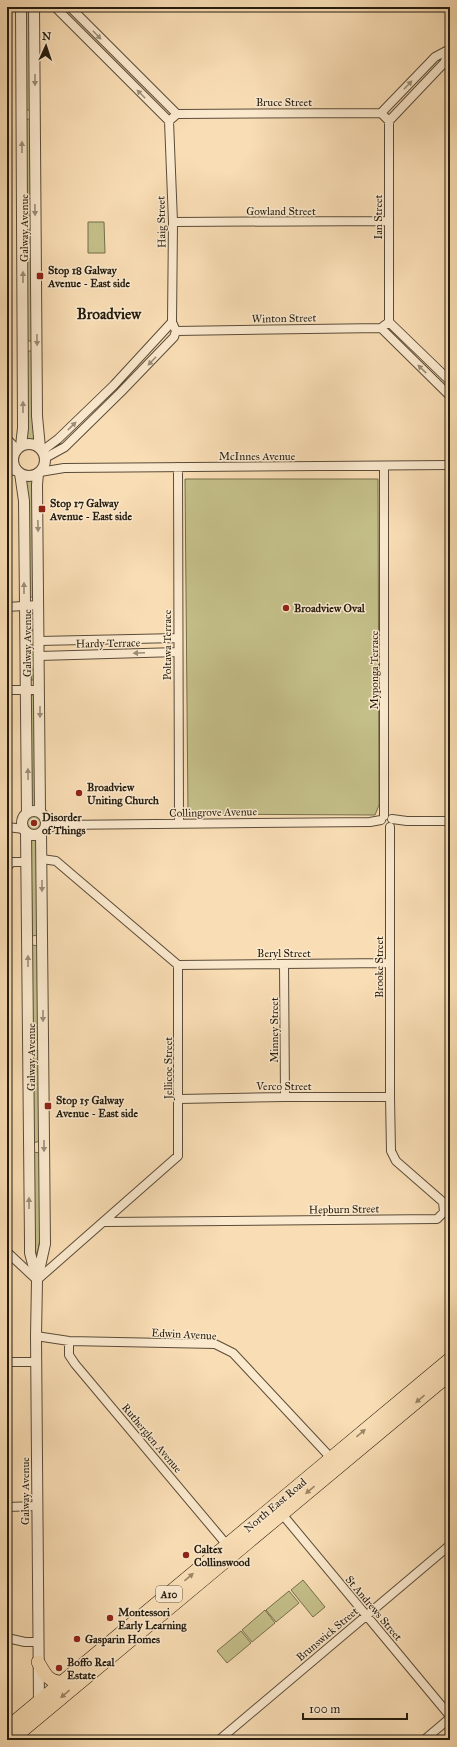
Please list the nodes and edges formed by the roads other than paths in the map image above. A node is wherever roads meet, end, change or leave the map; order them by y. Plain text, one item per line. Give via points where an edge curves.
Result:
1 (21, 7) edge
2 (34, 7) edge
3 (55, 7) edge
4 (70, 7) edge
5 (450, 50) edge
6 (380, 113) junction
7 (177, 114) junction
8 (169, 121) junction
9 (389, 121) junction
10 (389, 221) junction
11 (173, 222) junction
12 (172, 322) junction
13 (390, 322) junction
14 (381, 328) junction
15 (176, 331) junction
16 (450, 381) edge
17 (450, 396) edge
18 (7, 439) edge
19 (65, 447) junction
20 (19, 448) junction
21 (43, 455) junction
22 (10, 460) edge
23 (384, 466) junction
24 (450, 466) edge
25 (60, 467) junction
26 (178, 467) junction
27 (15, 471) edge
28 (39, 472) junction
29 (7, 606) edge
30 (24, 606) junction
31 (39, 606) junction
32 (178, 638) junction
33 (39, 641) junction
34 (178, 652) junction
35 (39, 656) junction
36 (7, 690) edge
37 (26, 690) junction
38 (40, 690) junction
39 (27, 813) junction
40 (450, 821) edge
41 (387, 822) junction
42 (179, 823) junction
43 (43, 824) junction
44 (7, 826) edge
45 (24, 828) junction
46 (42, 859) junction
47 (27, 862) junction
48 (7, 867) edge
49 (390, 963) junction
50 (284, 964) junction
51 (178, 965) junction
52 (285, 1097) junction
53 (390, 1097) junction
54 (179, 1099) junction
55 (105, 1222) junction
56 (7, 1252) edge
57 (37, 1280) junction
58 (36, 1336) junction
59 (69, 1341) junction
60 (450, 1359) edge
61 (7, 1362) edge
62 (37, 1362) junction
63 (450, 1374) edge
64 (331, 1458) junction
65 (7, 1506) edge
66 (37, 1506) junction
67 (278, 1510) junction
68 (228, 1545) junction
69 (450, 1545) edge
70 (366, 1615) junction
71 (7, 1638) edge
72 (37, 1642) junction
73 (38, 1662) junction
74 (62, 1682) junction
75 (41, 1707) junction
76 (450, 1717) edge
77 (15, 1736) edge
78 (219, 1740) edge
79 (424, 1740) edge

20 -> 1 street, Galway Avenue via 23,413
2 -> 21 street, Galway Avenue via 37,416
8 -> 3 street
4 -> 7 street
6 -> 5 street via 435,57
5 - 9 street via 444,63
6 - 7 street, Bruce Street
6 - 9 street
7 - 8 street
8 - 11 street, Haig Street
9 - 10 street, Ian Street
10 - 11 street, Gowland Street
10 - 13 street, Ian Street
11 - 12 street, Haig Street
12 - 15 street, Haig Street
21 -> 12 street via 114,385
13 - 14 street
13 - 16 street
14 - 15 street, Winton Street
17 -> 14 street
15 -> 19 street via 174,337 160,352
18 - 20 street
19 - 21 street
19 - 25 street via 56,459
20 - 21 street via 31,444
20 - 22 street
21 - 25 street, McInnes Avenue
21 - 28 street
22 - 27 street
23 - 24 street, McInnes Avenue
23 - 26 street, McInnes Avenue
23 - 41 street, Myponga Terrace
25 - 26 street, McInnes Avenue
25 - 28 street, McInnes Avenue
26 - 32 street, Poltawa Terrace
27 - 28 street via 29,476
30 -> 27 street, Galway Avenue via 24,501
28 -> 31 street, Galway Avenue
29 - 30 street
30 - 31 street
30 - 37 street, Galway Avenue
31 - 33 street, Galway Avenue
32 - 33 street, Hardy Terrace
32 - 34 street, Poltawa Terrace
33 - 35 street, Galway Avenue
34 -> 35 street, Hardy Terrace
34 - 42 street, Poltawa Terrace
35 - 38 street, Galway Avenue
36 - 37 street
37 - 38 street
39 -> 37 street, Galway Avenue
38 -> 43 street, Galway Avenue
39 - 43 street via 35,811
39 - 45 street
40 - 41 street, Collingrove Avenue
41 - 42 street, Collingrove Avenue
41 - 49 street, Brooke Street
42 - 43 street, Collingrove Avenue
43 - 45 street via 35,835
43 - 46 street, Galway Avenue
44 - 45 street
45 - 47 street, Galway Avenue
46 - 51 street via 56,861
46 -> 57 street, Galway Avenue via 45,1244
47 - 48 street via 12,862
57 -> 47 street, Galway Avenue via 30,1248
49 - 50 street, Beryl Street
49 - 53 street, Brooke Street
50 - 51 street, Beryl Street
50 - 52 street, Minney Street
51 - 54 street, Jellicoe Street
52 - 53 street, Verco Street
52 - 54 street, Verco Street
53 - 55 street, Hepburn Street via 392,1151 396,1161 443,1202 444,1212 437,1219
54 - 55 street, Jellicoe Street via 178,1156
55 - 57 street, Jellicoe Street
56 - 57 street
57 - 58 street, Galway Avenue
58 - 59 street, Edwin Avenue
58 - 62 street, Galway Avenue
59 - 64 street, Edwin Avenue via 215,1344 233,1353
59 - 68 street, Rutherglen Avenue via 69,1355 74,1364
64 -> 60 highway, North East Road / A10
61 - 62 street
62 - 66 street, Galway Avenue
63 -> 67 highway, North East Road / A10
64 - 67 highway, North East Road / A10
65 - 66 street
66 - 72 street, Galway Avenue
67 - 68 highway, North East Road / A10
67 - 70 street, St Andrews Street
67 -> 75 highway, North East Road / A10
74 -> 68 highway, North East Road / A10
69 - 70 street, Brunswick Street
70 - 76 street, St Andrews Street
70 - 78 street, Brunswick Street
71 - 72 street
72 - 73 street, Galway Avenue
73 - 74 highway via 49,1680
73 - 75 street, Galway Avenue
74 - 75 highway, North East Road / A10
75 - 77 highway, North East Road / A10
76 - 79 street

